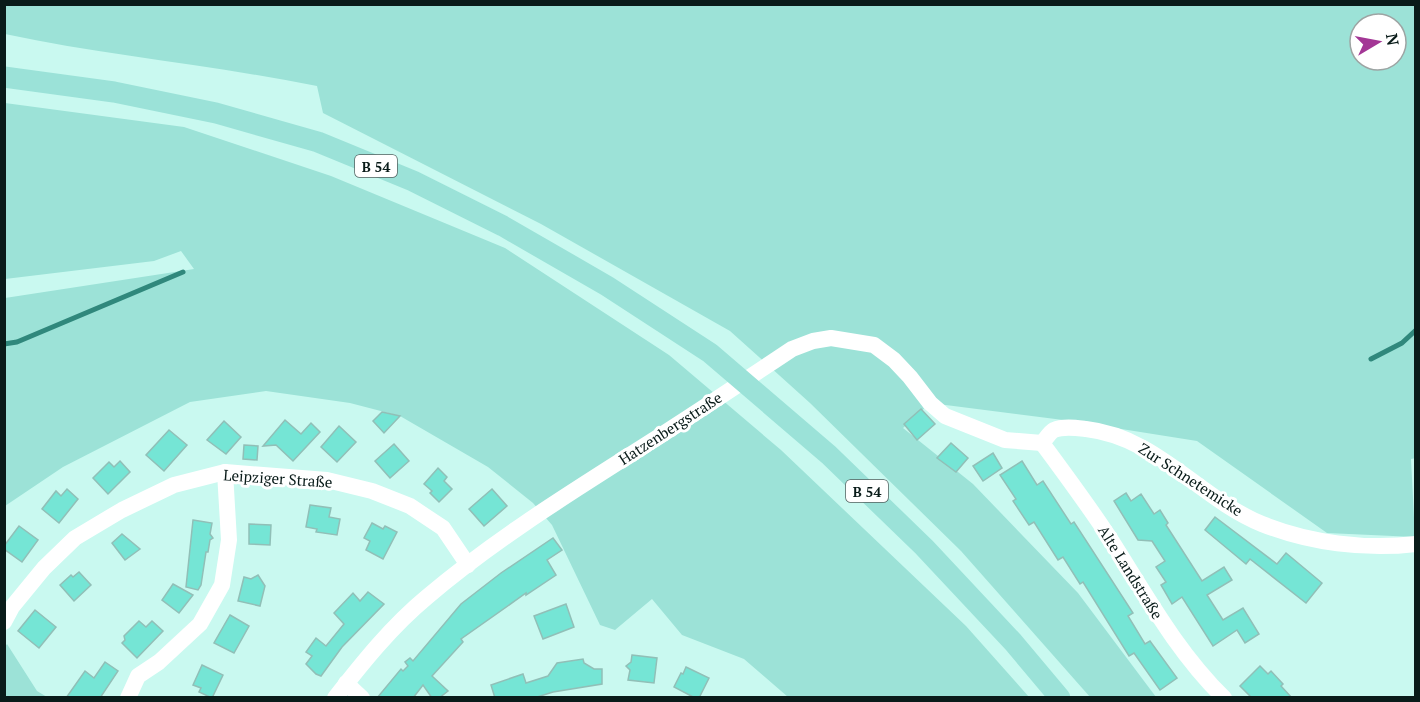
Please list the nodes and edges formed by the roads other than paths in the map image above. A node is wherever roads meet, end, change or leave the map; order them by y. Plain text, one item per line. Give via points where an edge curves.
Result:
1 (4, 77) edge
2 (1042, 443) junction
3 (225, 472) junction
4 (1416, 544) edge
5 (468, 565) junction
6 (4, 622) edge
7 (346, 684) junction
8 (128, 698) edge
9 (335, 698) edge
10 (362, 698) edge
11 (1060, 698) edge
12 (1224, 698) edge

1 - 11 main road, B 54 via 114,92 216,113 318,142 413,181 607,286 710,353 830,454 924,547
2 - 4 street, Zur Schnetemicke via 1054,430 1073,427 1122,436 1261,524 1304,539
2 - 5 street, Hatzenbergstraße via 1005,440 945,416 894,360 874,345 831,338 813,341 792,349 542,511
2 - 12 street, Alte Landstraße via 1096,517 1176,643
3 - 5 street, Leipziger Straße via 327,480 372,491 410,506 443,528
3 - 6 street, Leipziger Straße via 174,485 75,538 44,568
3 - 8 street via 229,540 222,585 200,624 138,676
5 - 7 street, Hatzenbergstraße via 426,597
7 - 9 street, Hatzenbergstraße
7 - 10 street

